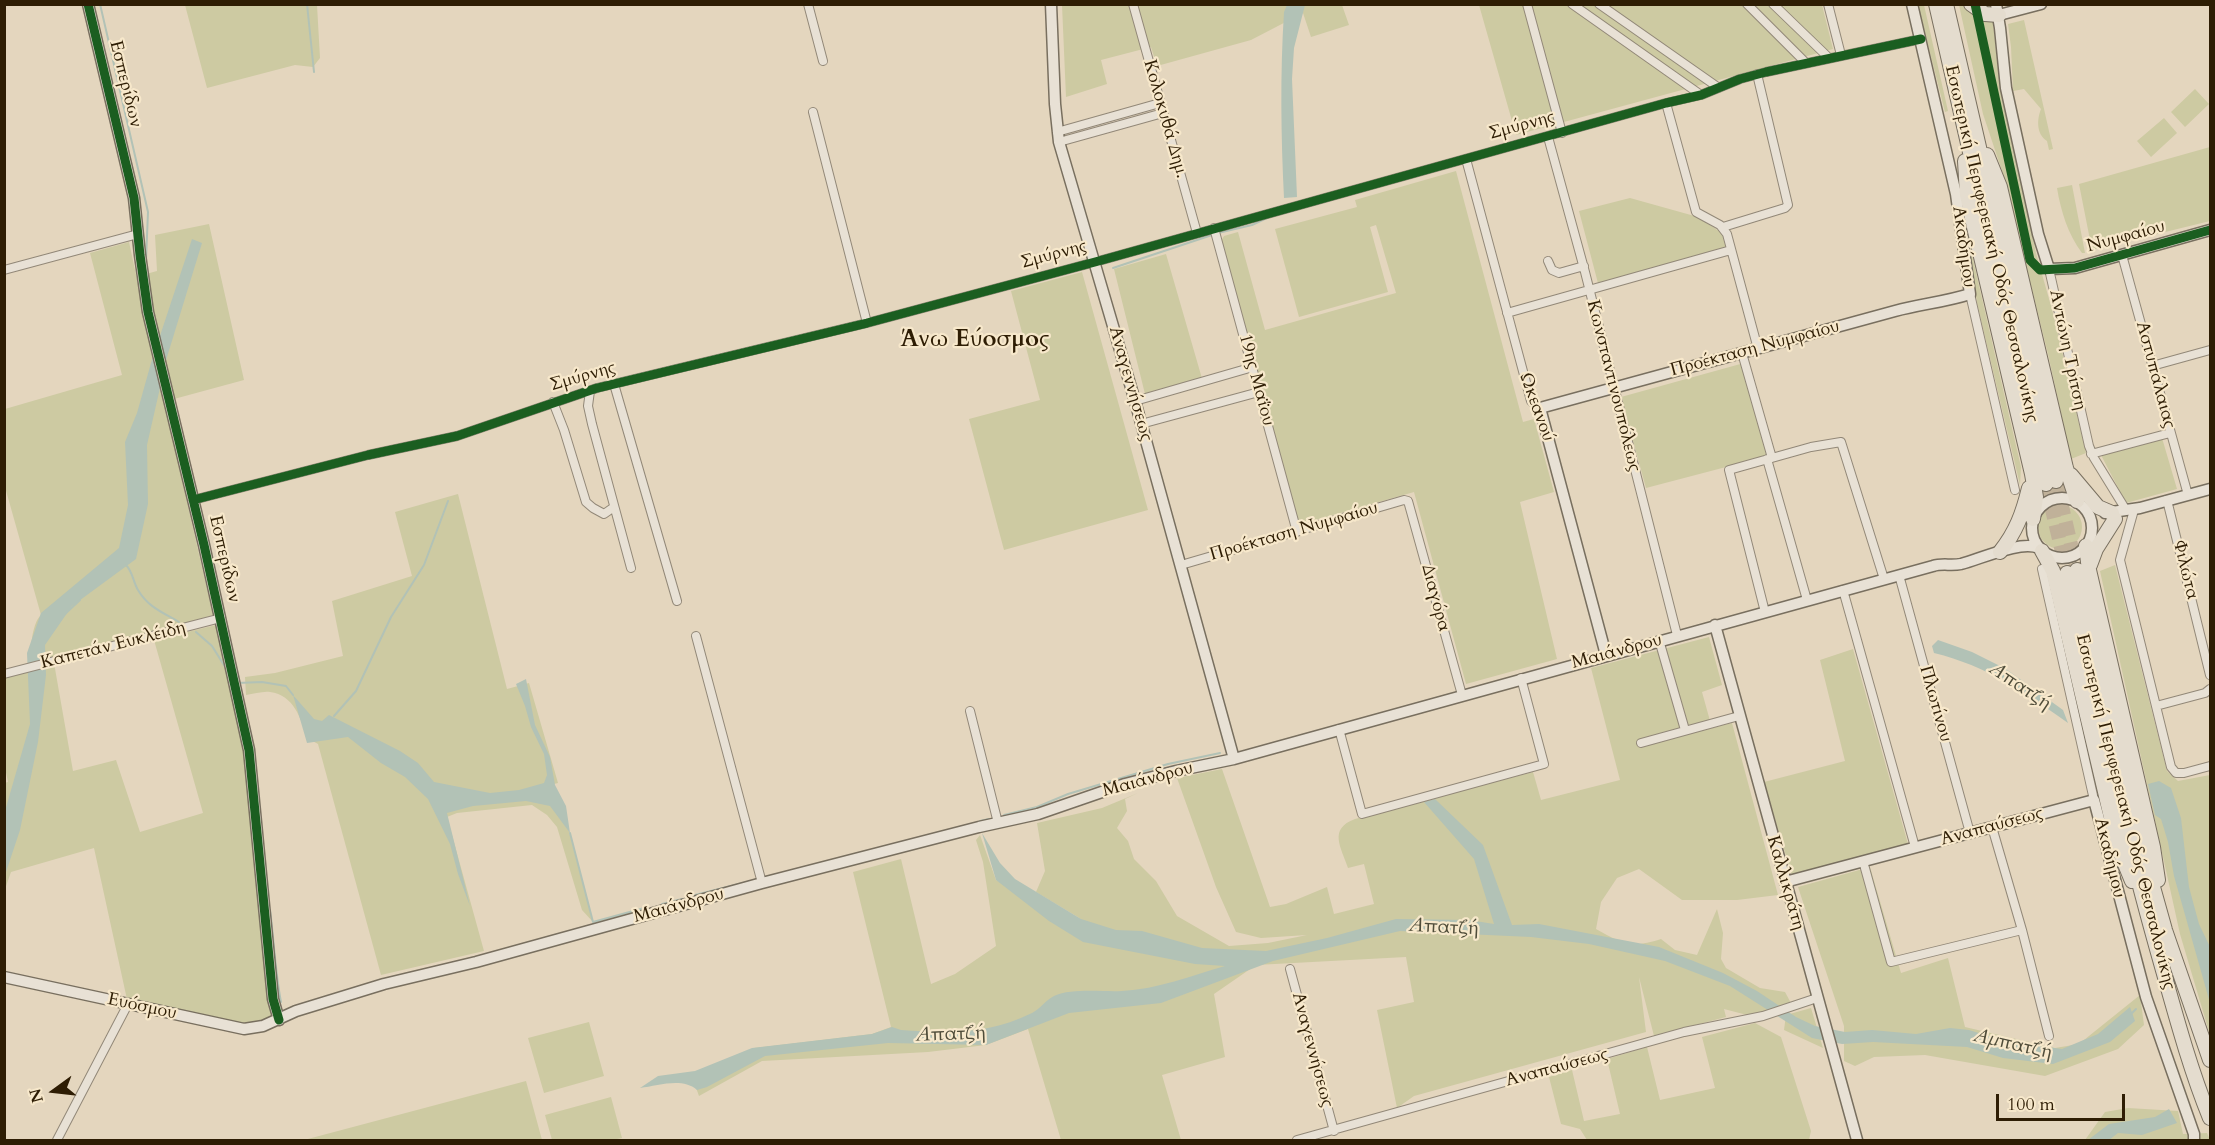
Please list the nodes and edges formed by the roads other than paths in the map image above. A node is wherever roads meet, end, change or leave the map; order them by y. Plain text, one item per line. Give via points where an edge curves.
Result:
1 (88, 4) edge
2 (808, 4) edge
3 (1051, 4) edge
4 (1133, 4) edge
5 (1527, 4) edge
6 (1572, 4) edge
7 (1599, 4) edge
8 (1747, 4) edge
9 (1773, 4) edge
10 (1828, 4) edge
11 (1912, 4) edge
12 (1936, 4) edge
13 (1946, 4) edge
14 (1971, 4) edge
15 (2041, 4) edge
16 (1997, 10) edge
17 (1921, 39) junction
18 (1841, 56) junction
19 (1828, 58) junction
20 (823, 61) dead end
21 (1806, 63) junction
22 (1757, 74) junction
23 (1719, 88) junction
24 (1701, 95) junction
25 (1160, 103) junction
26 (1666, 103) junction
27 (813, 112) dead end
28 (1163, 113) junction
29 (1969, 124) junction
30 (1562, 133) junction
31 (1058, 137) junction
32 (1548, 137) junction
33 (1466, 159) junction
34 (1723, 227) junction
35 (1214, 228) junction
36 (2211, 230) edge
37 (1197, 233) junction
38 (138, 234) junction
39 (1731, 250) junction
40 (2122, 255) junction
41 (1548, 261) dead end
42 (1095, 262) junction
43 (1584, 266) junction
44 (2049, 269) junction
45 (4, 270) edge
46 (1589, 290) junction
47 (1970, 294) junction
48 (1507, 313) junction
49 (867, 322) junction
50 (1758, 349) junction
51 (2211, 350) edge
52 (1742, 353) junction
53 (2152, 366) junction
54 (1253, 368) junction
55 (614, 384) junction
56 (1614, 387) junction
57 (591, 391) junction
58 (1259, 392) junction
59 (1135, 401) junction
60 (553, 402) junction
61 (1540, 408) junction
62 (1141, 424) junction
63 (2170, 432) junction
64 (2091, 454) junction
65 (1770, 458) junction
66 (2066, 468) junction
67 (2032, 474) junction
68 (2051, 483) tunnel mouth
69 (2211, 489) edge
70 (2015, 490) dead end
71 (2188, 495) junction
72 (193, 500) junction
73 (2168, 500) junction
74 (1408, 501) joint
75 (2082, 505) junction
76 (614, 507) junction
77 (2126, 512) junction
78 (2033, 526) junction
79 (1298, 532) junction
80 (2092, 532) junction
81 (2086, 546) junction
82 (2020, 547) junction
83 (2041, 549) junction
84 (2000, 552) junction
85 (1181, 565) junction
86 (631, 568) dead end
87 (2042, 569) dead end
88 (2077, 571) junction
89 (1899, 575) junction
90 (1884, 579) junction
91 (1843, 590) junction
92 (1808, 600) junction
93 (677, 601) dead end
94 (1765, 612) junction
95 (221, 618) junction
96 (1715, 625) junction
97 (1677, 635) junction
98 (696, 636) dead end
99 (1659, 640) junction
100 (1606, 655) junction
101 (4, 674) edge
102 (2211, 675) edge
103 (1521, 678) junction
104 (2211, 689) edge
105 (1462, 695) junction
106 (2156, 706) junction
107 (970, 711) dead end
108 (1739, 716) junction
109 (1339, 729) junction
110 (1685, 730) junction
111 (1641, 743) dead end
112 (1234, 759) junction
113 (2211, 766) edge
114 (2094, 800) junction
115 (998, 823) junction
116 (1992, 828) junction
117 (1971, 833) junction
118 (1915, 847) junction
119 (1863, 861) junction
120 (1785, 882) junction
121 (762, 883) junction
122 (2148, 915) junction
123 (2022, 930) junction
124 (1290, 969) dead end
125 (4, 977) edge
126 (1817, 998) junction
127 (129, 1004) junction
128 (279, 1020) junction
129 (2049, 1036) dead end
130 (2211, 1060) edge
131 (2208, 1113) edge
132 (2211, 1127) edge
133 (1334, 1131) junction
134 (57, 1140) edge
135 (1297, 1140) edge
136 (1857, 1140) edge
137 (2194, 1140) edge

1 - 38 street, Εσπερίδων via 135,198
2 - 20 street
3 - 31 street, Αναγεννήσεως
4 - 25 street, Κολοκυθά Δημ.
5 - 30 street
6 - 24 street
7 - 23 street
8 - 21 street
9 - 19 street
10 - 18 street
11 - 17 street, Ακαδήμου
12 - 29 highway, Εσωτερική Περιφερειακή Οδός Θεσσαλονίκης
13 - 29 highway, Εσωτερική Περιφερειακή Οδός Θεσσαλονίκης
14 - 16 highway via 1985,14
15 - 16 street
16 - 44 street, Αντώνη Τρίτση via 2006,88
17 - 18 street, Σμύρνης
17 - 47 street, Ακαδήμου via 1956,194
18 - 19 street, Σμύρνης
19 - 21 street, Σμύρνης
21 - 22 street, Σμύρνης
22 - 23 street, Σμύρνης
22 - 34 street via 1788,205
23 - 24 street, Σμύρνης
24 - 26 street, Σμύρνης
25 - 28 street, Κολοκυθά Δημ.
25 - 31 street
26 - 30 street, Σμύρνης
26 - 34 street via 1696,212
27 - 49 street
28 - 31 street
28 - 37 street, Κολοκυθά Δημ.
29 - 66 highway via 2000,187
29 - 67 highway via 1968,195
29 - 68 highway, Εσωτερική Περιφερειακή Οδός Θεσσαλονίκης
30 - 32 street, Σμύρνης
31 - 42 street, Αναγεννήσεως
32 - 33 street, Σμύρνης
32 - 43 street, Κωνσταντινουπόλεως
33 - 35 street, Σμύρνης
33 - 48 street, Ωκεανού
34 - 39 street
35 - 37 street, Σμύρνης
35 - 54 street, 19ης Μαΐου
36 - 40 street, Νυμφαίου
37 - 42 street, Σμύρνης
38 - 45 street
38 - 72 street, Εσπερίδων via 148,312
39 - 46 street
39 - 50 street
40 - 44 street, Νυμφαίου via 2075,268
40 - 53 street, Αστυπάλαιας
41 - 43 street via 1552,270 1559,273
42 - 49 street, Σμύρνης
42 - 59 street, Αναγεννήσεως
43 - 46 street, Κωνσταντινουπόλεως
44 - 64 street, Αντώνη Τρίτση
46 - 48 street
46 - 56 street, Κωνσταντινουπόλεως
47 - 50 street, Προέκταση Νυμφαίου
47 - 70 street, Ακαδήμου
48 - 61 street, Ωκεανού via 1531,400
49 - 55 street, Σμύρνης
50 - 52 street, Προέκταση Νυμφαίου
51 - 53 street
52 - 56 street, Προέκταση Νυμφαίου
52 - 65 street
53 - 63 street, Αστυπάλαιας
54 - 58 street, 19ης Μαΐου
54 - 59 street
55 - 57 street, Σμύρνης
55 - 93 street
56 - 61 street, Προέκταση Νυμφαίου
56 - 97 street, Κωνσταντινουπόλεως
57 - 60 street, Σμύρνης
57 - 76 street via 588,406
58 - 62 street
58 - 79 street, 19ης Μαΐου
59 - 62 street, Αναγεννήσεως
60 - 72 street, Σμύρνης via 457,436
60 - 76 street via 586,502 604,514
61 - 100 street, Ωκεανού
62 - 85 street, Αναγεννήσεως
63 - 64 street
63 - 71 street, Αστυπάλαιας
64 - 77 street, Αντώνη Τρίτση
65 - 90 street via 1841,442
65 - 92 street
65 - 94 street via 1729,470
66 - 75 highway
66 - 77 highway via 2098,507
67 - 78 highway via 2036,497
67 - 84 highway via 2019,523
69 - 71 street
71 - 73 street
72 - 95 street, Εσπερίδων
73 - 77 street
73 - 102 street, Φιλώτα
74 - 79 street, Προέκταση Νυμφαίου
74 - 105 street, Διαγόρα
75 - 77 street via 2098,513
75 - 78 street via 2068,498 2050,500 2039,507
75 - 80 street via 2093,524
76 - 86 street
77 - 80 street
77 - 88 highway
77 - 106 street via 2120,560
78 - 82 street
78 - 83 street
79 - 85 street, Προέκταση Νυμφαίου
80 - 81 street
81 - 83 street via 2064,558 2055,558
81 - 88 highway
82 - 83 street, Μαιάνδρου
82 - 84 street, Μαιάνδρου
83 - 122 highway via 2053,571 2118,847
84 - 89 street, Μαιάνδρου
85 - 112 street, Αναγεννήσεως
87 - 114 street, Ακαδήμου
88 - 122 highway, Εσωτερική Περιφερειακή Οδός Θεσσαλονίκης via 2115,786
88 - 130 highway, Εσωτερική Περιφερειακή Οδός Θεσσαλονίκης via 2153,848 2165,930
89 - 90 street, Μαιάνδρου
89 - 117 street, Πλωτίνου
90 - 91 street, Μαιάνδρου
91 - 92 street, Μαιάνδρου
91 - 118 street
92 - 94 street, Μαιάνδρου
94 - 96 street, Μαιάνδρου
95 - 101 street, Καπετάν Ευκλέιδη
95 - 128 street, Εσπερίδων via 249,750 273,999
96 - 97 street, Μαιάνδρου
96 - 108 street, Καλλικράτη
97 - 99 street, Μαιάνδρου
98 - 121 street
99 - 100 street, Μαιάνδρου
99 - 110 street
100 - 103 street, Μαιάνδρου
103 - 105 street, Μαιάνδρου
103 - 109 street via 1544,764 1362,814
104 - 106 street
105 - 109 street, Μαιάνδρου
106 - 113 street via 2171,767 2176,773
107 - 115 street
108 - 110 street
108 - 120 street, Καλλικράτη
109 - 112 street, Μαιάνδρου
110 - 111 street
112 - 115 street, Μαιάνδρου via 1145,779
114 - 116 street, Αναπαύσεως
114 - 137 street, Ακαδήμου via 2134,957
115 - 121 street, Μαιάνδρου
116 - 117 street, Αναπαύσεως
116 - 123 street
117 - 118 street, Αναπαύσεως
118 - 119 street, Αναπαύσεως
119 - 120 street, Αναπαύσεως
119 - 123 street via 1891,962
120 - 126 street, Καλλικράτη
121 - 128 street, Μαιάνδρου via 384,984
122 - 131 highway, Εσωτερική Περιφερειακή Οδός Θεσσαλονίκης
123 - 129 street
124 - 133 street, Αναγεννήσεως
125 - 127 street, Ευόσμου
126 - 133 street, Αναπαύσεως via 1763,1016 1684,1032
126 - 136 street, Καλλικράτη
127 - 128 street, Ευόσμου via 244,1029
127 - 134 street
131 - 132 highway, Εσωτερική Περιφερειακή Οδός Θεσσαλονίκης
133 - 135 street, Αναπαύσεως

